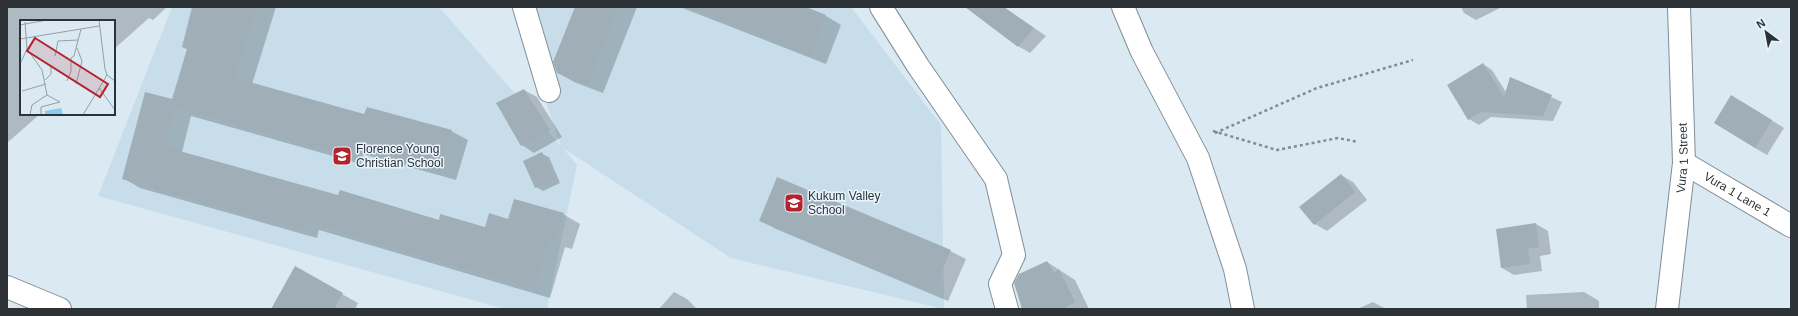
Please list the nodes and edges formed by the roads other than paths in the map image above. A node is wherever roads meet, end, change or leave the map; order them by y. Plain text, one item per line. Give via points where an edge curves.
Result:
1 (524, 7) edge
2 (881, 7) edge
3 (1123, 7) edge
4 (1679, 7) edge
5 (549, 91) dead end
6 (1684, 163) junction
7 (1791, 226) edge
8 (7, 287) edge
9 (60, 309) edge
10 (1007, 309) edge
11 (1243, 309) edge
12 (1667, 309) edge

1 - 5 street
2 - 10 street via 918,66 996,179 1014,255 1000,284
3 - 11 street via 1142,52 1198,158 1235,268
4 - 6 street, Vura 1 Street
6 - 7 street, Vura 1 Lane 1
6 - 12 street, Vura 1 Street
8 - 9 street

